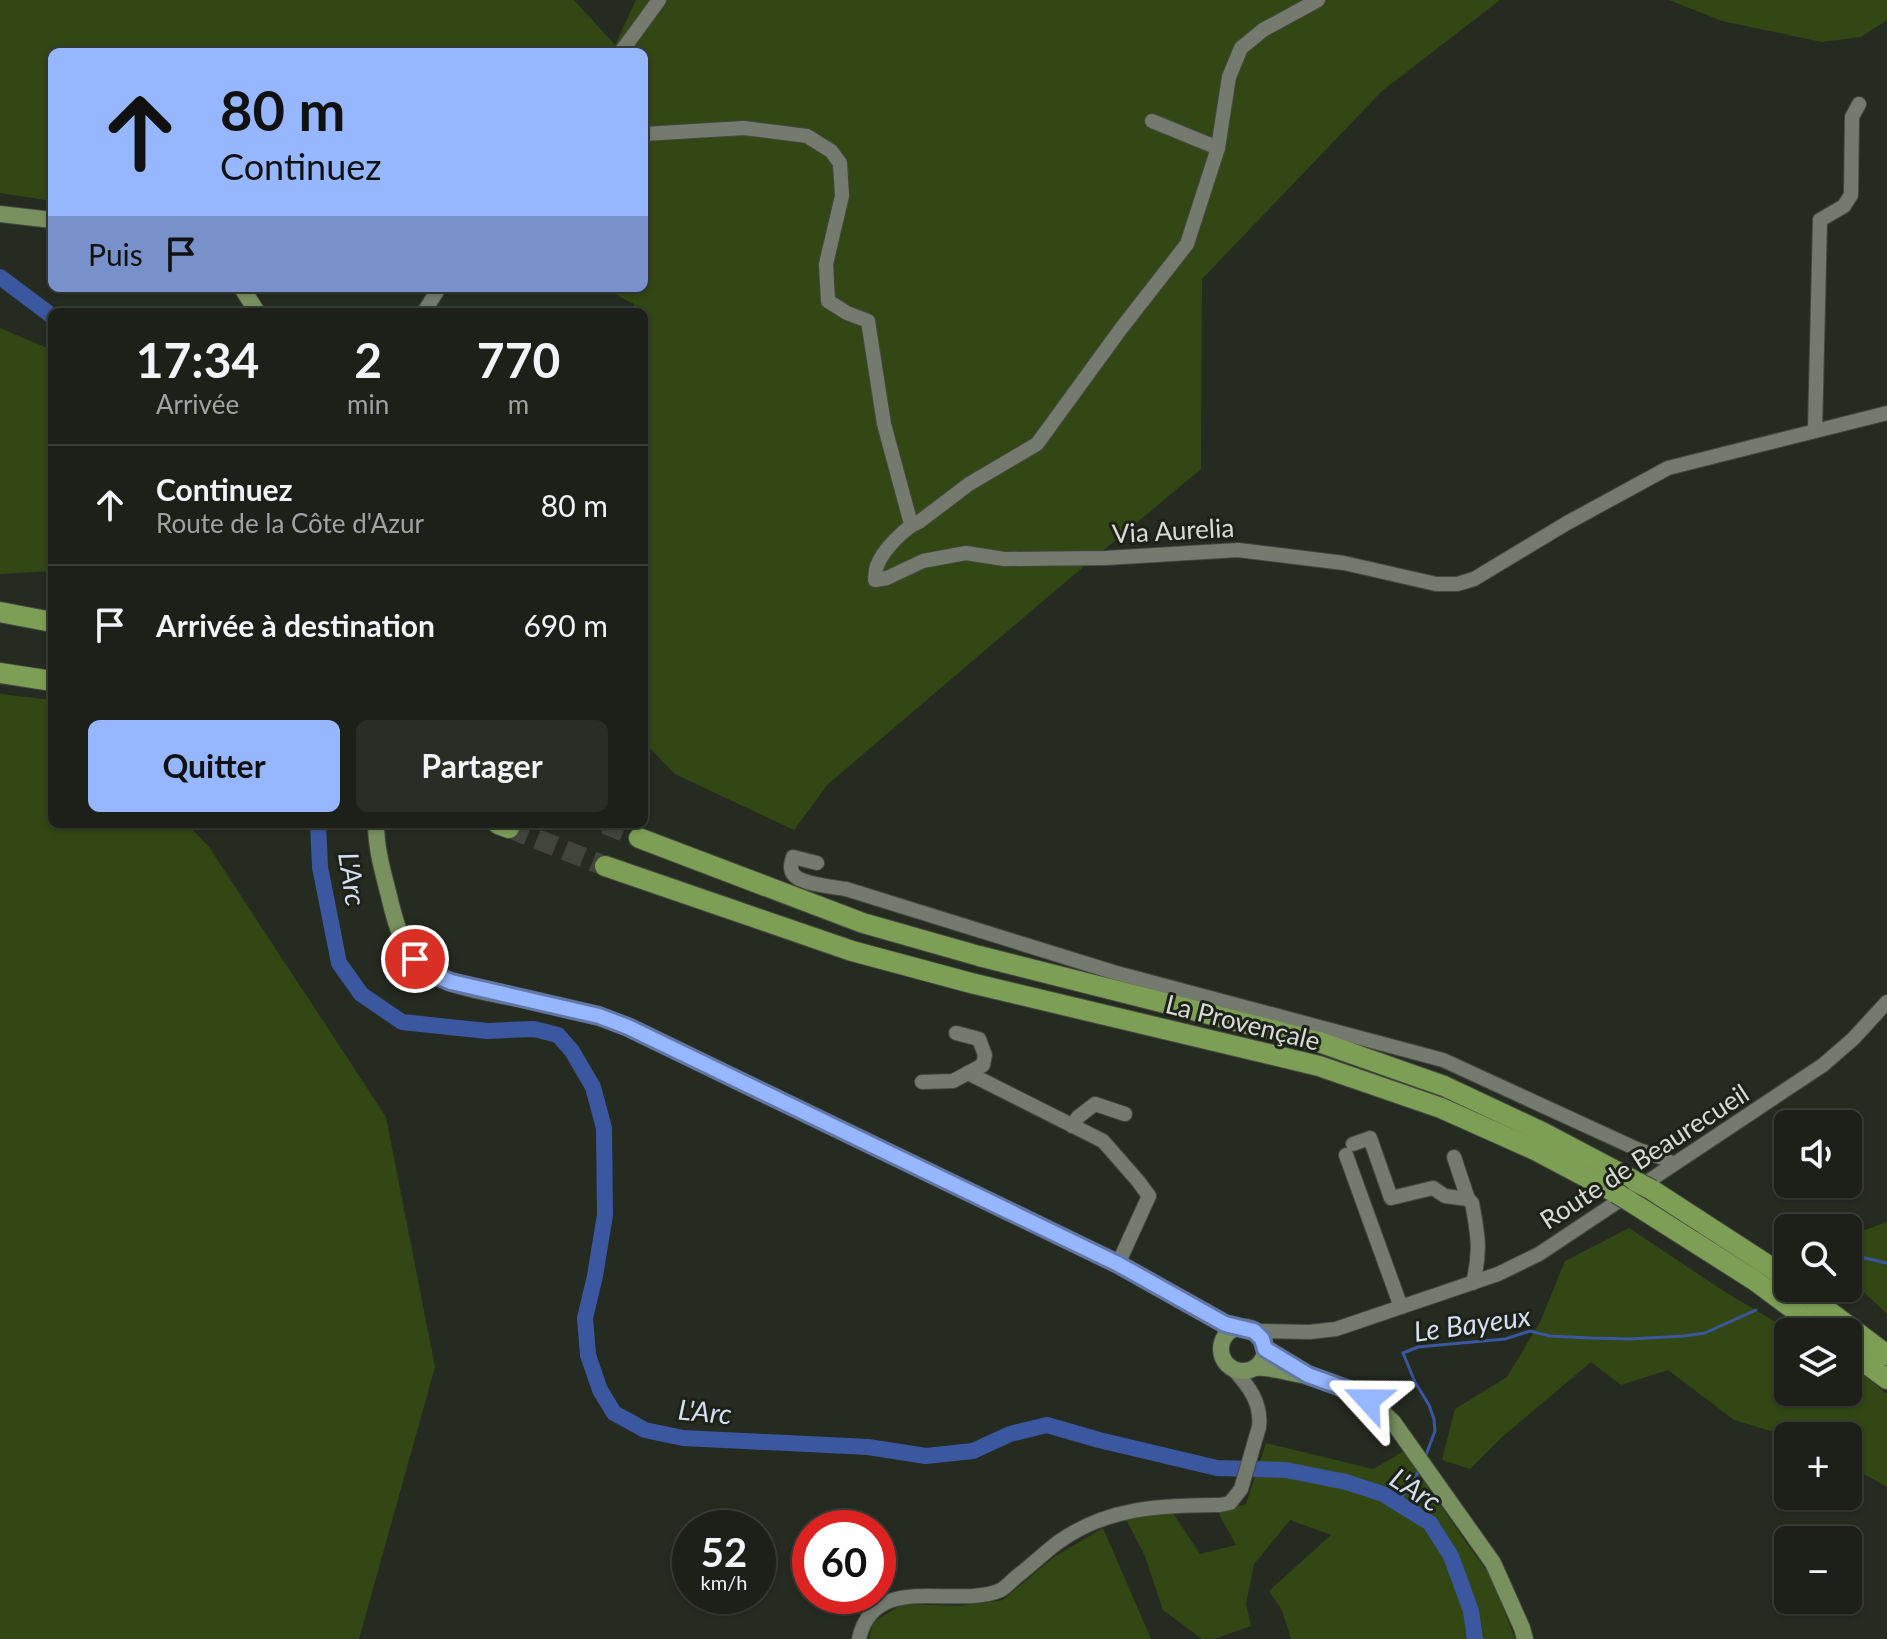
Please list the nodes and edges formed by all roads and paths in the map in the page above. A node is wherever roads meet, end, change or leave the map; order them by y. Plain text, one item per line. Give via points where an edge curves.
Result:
1 (659, 0) edge
2 (1318, 0) edge
3 (624, 48) edge
4 (1859, 104) dead end
5 (1152, 121) dead end
6 (648, 134) edge
7 (1218, 148) junction
8 (0, 214) edge
9 (48, 220) edge
10 (1887, 413) edge
11 (1815, 431) junction
12 (911, 524) junction
13 (0, 612) edge
14 (48, 621) edge
15 (0, 673) edge
16 (48, 680) edge
17 (376, 828) edge
18 (639, 838) tunnel mouth
19 (817, 863) dead end
20 (605, 866) tunnel mouth
21 (1887, 1002) edge
22 (956, 1033) dead end
23 (968, 1073) junction
24 (922, 1082) dead end
25 (1125, 1114) dead end
26 (1072, 1126) junction
27 (1454, 1157) dead end
28 (1673, 1164) junction
29 (1468, 1199) junction
30 (1118, 1264) junction
31 (1774, 1270) edge
32 (1473, 1283) junction
33 (1173, 1293) junction
34 (1817, 1302) edge
35 (1401, 1307) junction
36 (1805, 1318) edge
37 (1256, 1338) junction
38 (1221, 1345) junction
39 (1887, 1355) edge
40 (1862, 1360) edge
41 (1246, 1373) junction
42 (1306, 1374) junction
43 (1887, 1379) edge
44 (859, 1639) edge
45 (1525, 1639) edge

1 - 3 street
2 - 7 street via 1241,48 1229,77
4 - 11 street via 1852,117 1851,195 1844,206 1820,220
5 - 7 street
6 - 12 street via 744,128 807,136 840,163 842,196 826,264 828,301 868,321 884,424
7 - 12 street via 1187,244 1037,444
8 - 9 main road
10 - 11 street
11 - 12 street, Via Aurelia via 1668,468 1457,584 1238,550 1106,558 1004,559 966,553 923,561 875,580 877,566
13 - 14 highway
15 - 16 highway
17 - 30 main road via 402,937 415,959 439,977 628,1027
18 - 31 highway, La Provençale via 863,923 1319,1042 1444,1086 1644,1185
19 - 28 street via 793,857 792,872 809,882 1113,972 1443,1060
20 - 36 highway, La Provençale via 852,951 1319,1066 1441,1108 1535,1150 1623,1198
21 - 28 street, Route de Beaurecueil via 1823,1065
22 - 23 street via 982,1043 983,1065
23 - 24 street via 953,1081
23 - 26 street
25 - 26 street via 1095,1104
26 - 30 street via 1103,1141 1149,1196
27 - 29 street
28 - 32 street, Route de Beaurecueil via 1539,1254
29 - 32 street via 1479,1240
29 - 35 street via 1445,1196 1433,1188 1391,1198 1370,1138 1350,1150
30 - 33 main road
32 - 35 street, Route de Beaurecueil
33 - 37 main road
33 - 38 main road via 1211,1328
34 - 39 highway
35 - 37 street, Route de Beaurecueil via 1336,1329
37 - 38 main road via 1228,1334
37 - 41 main road via 1263,1358
37 - 42 main road
38 - 41 main road via 1225,1363
40 - 43 highway
41 - 42 main road via 1274,1368
41 - 44 street via 1259,1408 1259,1427 1241,1489 1230,1503 1144,1508 1104,1518 1058,1542 1003,1589 883,1603 866,1621
42 - 45 main road via 1352,1391 1393,1422 1493,1563

